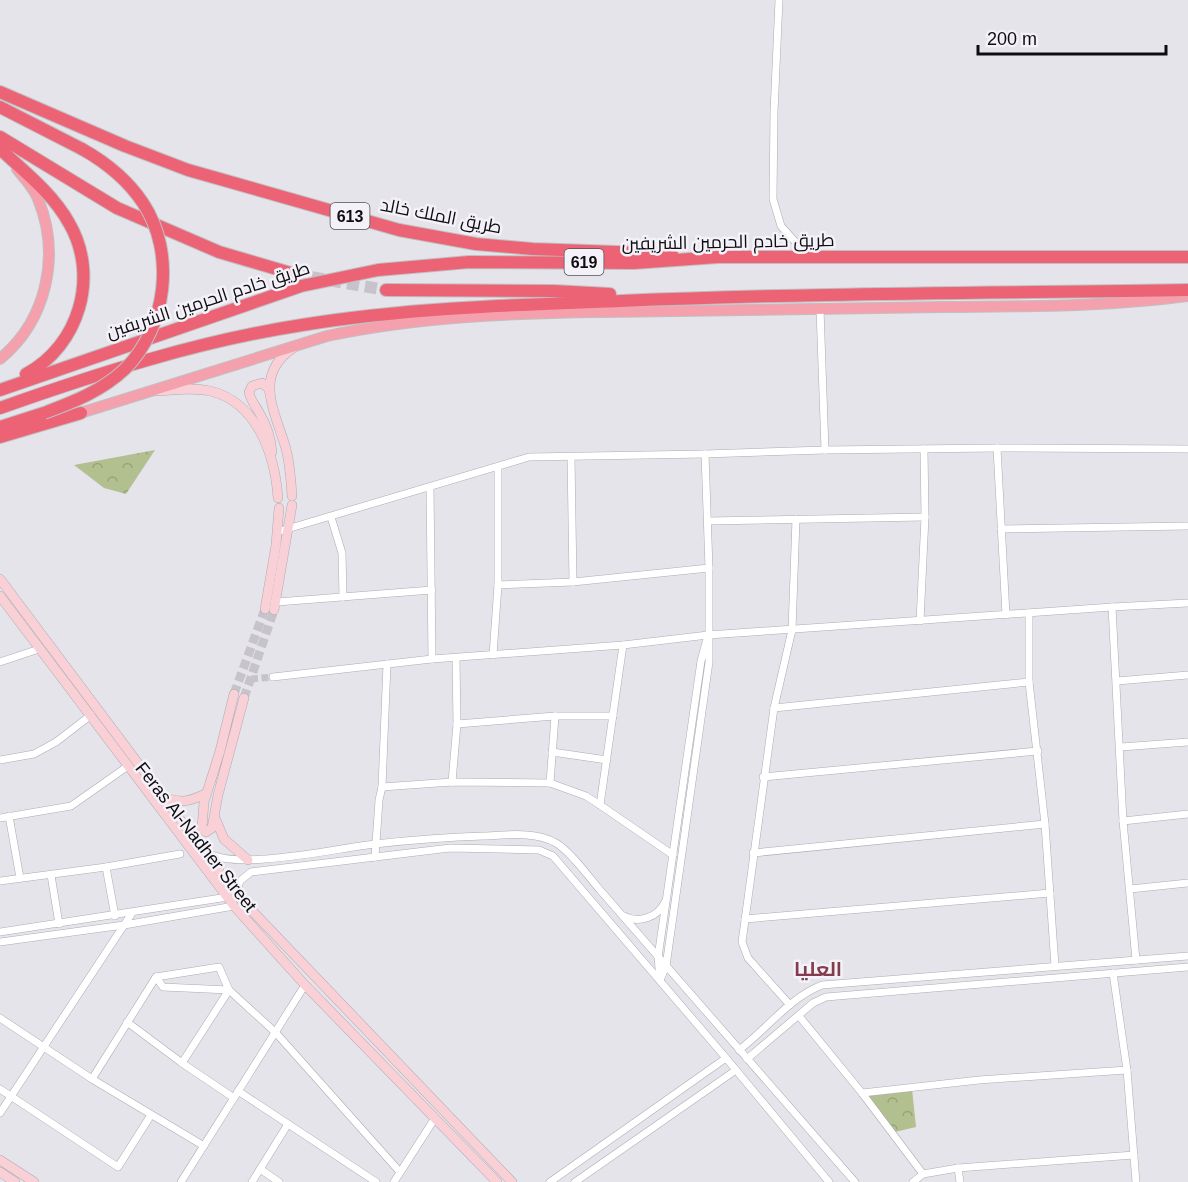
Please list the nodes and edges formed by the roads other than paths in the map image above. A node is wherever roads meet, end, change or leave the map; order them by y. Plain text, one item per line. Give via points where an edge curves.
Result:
1 (778, 0) edge
2 (0, 92) edge
3 (0, 107) edge
4 (0, 137) edge
5 (4, 152) edge
6 (718, 257) junction
7 (809, 257) junction
8 (1188, 257) edge
9 (294, 274) tunnel mouth
10 (386, 290) tunnel mouth
11 (1188, 290) edge
12 (1188, 296) edge
13 (687, 298) junction
14 (820, 309) junction
15 (300, 344) junction
16 (0, 359) edge
17 (0, 389) edge
18 (150, 392) junction
19 (270, 393) junction
20 (0, 408) edge
21 (81, 413) junction
22 (0, 427) edge
23 (0, 437) edge
24 (0, 442) edge
25 (997, 448) junction
26 (924, 449) junction
27 (1188, 449) edge
28 (825, 450) junction
29 (705, 454) junction
30 (571, 457) junction
31 (273, 467) junction
32 (498, 467) junction
33 (430, 487) junction
34 (332, 516) junction
35 (925, 517) junction
36 (796, 519) junction
37 (708, 520) junction
38 (1188, 525) edge
39 (1001, 529) junction
40 (288, 530) junction
41 (277, 532) junction
42 (709, 568) junction
43 (0, 579) edge
44 (573, 582) junction
45 (498, 585) junction
46 (432, 590) junction
47 (343, 597) junction
48 (1, 599) edge
49 (1188, 603) edge
50 (272, 607) junction
51 (1112, 608) junction
52 (1029, 613) junction
53 (1006, 615) junction
54 (920, 621) junction
55 (792, 630) junction
56 (708, 635) junction
57 (623, 645) junction
58 (39, 649) junction
59 (493, 655) junction
60 (456, 658) junction
61 (432, 659) junction
62 (0, 662) edge
63 (387, 664) junction
64 (1188, 675) edge
65 (273, 677) tunnel mouth
66 (1117, 681) junction
67 (1029, 682) junction
68 (234, 694) tunnel mouth
69 (244, 699) tunnel mouth
70 (774, 708) junction
71 (91, 715) junction
72 (555, 716) junction
73 (613, 716) junction
74 (457, 724) junction
75 (1188, 742) edge
76 (1121, 747) junction
77 (552, 752) junction
78 (1038, 752) junction
79 (0, 760) edge
80 (607, 760) junction
81 (128, 766) junction
82 (764, 777) junction
83 (452, 782) junction
84 (550, 783) junction
85 (382, 787) junction
86 (207, 793) junction
87 (164, 797) junction
88 (600, 805) junction
89 (1188, 814) edge
90 (9, 816) junction
91 (215, 817) junction
92 (0, 818) edge
93 (1123, 821) junction
94 (1045, 824) junction
95 (375, 844) junction
96 (205, 852) junction
97 (753, 853) junction
98 (180, 854) dead end
99 (673, 855) junction
100 (375, 858) junction
101 (248, 860) junction
102 (106, 867) junction
103 (51, 875) junction
104 (20, 878) junction
105 (0, 881) edge
106 (1188, 883) edge
107 (1130, 889) junction
108 (1050, 894) junction
109 (232, 896) junction
110 (667, 897) junction
111 (234, 906) junction
112 (132, 913) junction
113 (620, 913) junction
114 (115, 916) junction
115 (745, 919) junction
116 (59, 924) junction
117 (124, 925) junction
118 (0, 932) edge
119 (0, 942) edge
120 (1188, 956) edge
121 (658, 957) junction
122 (1136, 960) junction
123 (666, 966) junction
124 (1055, 966) junction
125 (1188, 967) edge
126 (1113, 973) junction
127 (156, 977) junction
128 (660, 980) junction
129 (305, 985) junction
130 (229, 990) junction
131 (790, 1005) junction
132 (799, 1016) junction
133 (0, 1018) edge
134 (127, 1022) junction
135 (276, 1033) junction
136 (130, 1035) dead end
137 (43, 1048) junction
138 (739, 1050) junction
139 (726, 1058) junction
140 (747, 1059) junction
141 (182, 1063) junction
142 (736, 1070) junction
143 (1126, 1071) junction
144 (92, 1079) junction
145 (0, 1089) edge
146 (862, 1094) junction
147 (236, 1095) junction
148 (11, 1096) junction
149 (0, 1113) edge
150 (151, 1115) junction
151 (435, 1118) junction
152 (288, 1124) junction
153 (204, 1146) junction
154 (1134, 1155) junction
155 (0, 1160) edge
156 (958, 1168) junction
157 (260, 1169) junction
158 (400, 1172) junction
159 (0, 1173) edge
160 (923, 1174) junction
161 (15, 1182) edge
162 (34, 1182) edge
163 (181, 1182) edge
164 (252, 1182) edge
165 (279, 1182) edge
166 (376, 1182) edge
167 (393, 1182) edge
168 (497, 1182) edge
169 (512, 1182) edge
170 (550, 1182) edge
171 (575, 1182) edge
172 (829, 1182) edge
173 (855, 1182) edge
174 (914, 1182) edge
175 (960, 1182) edge
176 (1136, 1182) edge

1 - 7 street via 772,199 781,226
2 - 6 highway, طريق الملك خالد / 613 via 188,170 399,230 476,244 533,249
3 - 22 highway, bridge via 111,166 129,184 144,204 157,233 163,277 157,315 147,340 125,369 84,397
4 - 9 highway via 117,208 219,252
5 - 16 main road via 37,196 48,231 49,266 42,301 31,323
5 - 17 highway via 36,182 69,222 80,251 83,292 74,324 54,354 39,368
6 - 7 highway, طريق خادم الحرمين الشريفين / 619
6 - 17 highway, طريق خادم الحرمين الشريفين / 619 via 634,262 469,262 378,270 301,286
7 - 8 highway, طريق خادم الحرمين الشريفين / 619
10 - 13 highway via 554,291
11 - 13 highway, طريق خادم الحرمين الشريفين / 619
12 - 14 main road via 1040,307
13 - 20 highway, طريق خادم الحرمين الشريفين / 619 via 452,307 300,325 152,358
14 - 15 main road via 528,312 359,329
14 - 28 street
15 - 18 main road
15 - 19 street via 279,360
18 - 21 main road
18 - 31 street via 197,389 229,398 253,418
19 - 31 street via 259,383 249,392 271,438
19 - 40 street via 287,453 292,501
21 - 23 highway
21 - 24 main road
25 - 26 street
25 - 27 street
25 - 39 street
26 - 28 street
26 - 35 street
28 - 29 street
29 - 30 street
29 - 37 street
30 - 32 street via 529,457
30 - 44 street
31 - 41 street via 279,503
32 - 33 street
32 - 45 street
33 - 34 street
33 - 46 street
34 - 40 street
34 - 47 street via 342,552
35 - 36 street
35 - 54 street
36 - 37 street
36 - 55 street
37 - 42 street
38 - 39 street
39 - 53 street
40 - 41 street
40 - 50 street
41 - 50 street
42 - 44 street
42 - 56 street
43 - 87 street, Feras Al-Nadher Street
44 - 45 street
45 - 59 street
46 - 47 street
46 - 61 street
47 - 50 street
48 - 58 street, Feras Al-Nadher Street
49 - 51 street
51 - 52 street
51 - 66 street
52 - 53 street
52 - 67 street
53 - 54 street
54 - 55 street
55 - 56 street
55 - 70 street
56 - 57 street
56 - 99 street via 700,661
56 - 123 street via 709,662
57 - 59 street
57 - 73 street
58 - 62 street
58 - 71 street, Feras Al-Nadher Street
59 - 60 street
60 - 61 street
60 - 74 street
61 - 63 street
63 - 65 street
63 - 85 street
64 - 66 street
66 - 76 street
67 - 70 street
67 - 78 street
68 - 86 street
69 - 91 street
70 - 82 street
71 - 79 street via 34,754
71 - 81 street, Feras Al-Nadher Street
72 - 73 street
72 - 74 street
72 - 77 street
73 - 80 street
74 - 83 street
75 - 76 street
76 - 93 street
77 - 80 street
77 - 84 street
78 - 82 street
78 - 94 street
80 - 88 street
81 - 90 street via 71,806
81 - 109 street, Feras Al-Nadher Street
82 - 97 street
83 - 84 street
83 - 85 street
84 - 88 street
85 - 95 street
86 - 87 street via 189,801
86 - 91 street via 202,815 204,831 210,830
87 - 96 street, Feras Al-Nadher Street
88 - 99 street
89 - 93 street
90 - 92 street
90 - 104 street
91 - 101 street via 224,839
93 - 107 street
94 - 97 street
94 - 108 street
95 - 100 street
95 - 101 street
95 - 113 street via 516,834 544,838 557,843
96 - 101 street via 218,859
96 - 109 street, Feras Al-Nadher Street
97 - 115 street
98 - 102 street
99 - 110 street
100 - 109 street via 251,872 240,881
100 - 128 street via 450,848 539,850 553,856
102 - 103 street
102 - 114 street
103 - 104 street
103 - 116 street
104 - 105 street
106 - 107 street
107 - 122 street
108 - 115 street
108 - 124 street
109 - 111 street, Feras Al-Nadher Street
109 - 112 street
109 - 169 street, Feras Al-Nadher Street
110 - 113 street via 662,909 652,916 638,920
110 - 121 street
111 - 117 street
111 - 129 street, Feras Al-Nadher Street
112 - 114 street
112 - 117 street
113 - 121 street
114 - 116 street
115 - 131 street via 742,942 748,958
116 - 118 street
117 - 119 street
117 - 137 street
120 - 122 street
121 - 123 street
121 - 128 street
122 - 124 street
123 - 128 street
123 - 138 street
124 - 131 street via 822,985
125 - 126 street
126 - 132 street via 826,997
126 - 143 street
127 - 130 street via 163,987
127 - 130 street via 219,967
127 - 134 street
128 - 139 street
129 - 135 street
129 - 151 street, Feras Al-Nadher Street
130 - 135 street
130 - 141 street
131 - 138 street
132 - 140 street
132 - 146 street
133 - 137 street
134 - 136 street
134 - 141 street
134 - 144 street
135 - 147 street
135 - 158 street
137 - 144 street
137 - 148 street
138 - 140 street
139 - 142 street
139 - 170 street
140 - 173 street
141 - 147 street
142 - 171 street
142 - 172 street
143 - 146 street via 979,1080
143 - 154 street
144 - 150 street
145 - 148 street
146 - 160 street
147 - 152 street
147 - 153 street
148 - 149 street
148 - 150 street via 118,1167
150 - 153 street
151 - 158 street
151 - 168 street, Feras Al-Nadher Street
152 - 157 street
152 - 166 street
153 - 163 street
154 - 156 street
154 - 176 street
155 - 162 street
156 - 160 street
156 - 175 street
157 - 164 street
157 - 165 street
158 - 167 street
159 - 161 street
160 - 174 street

